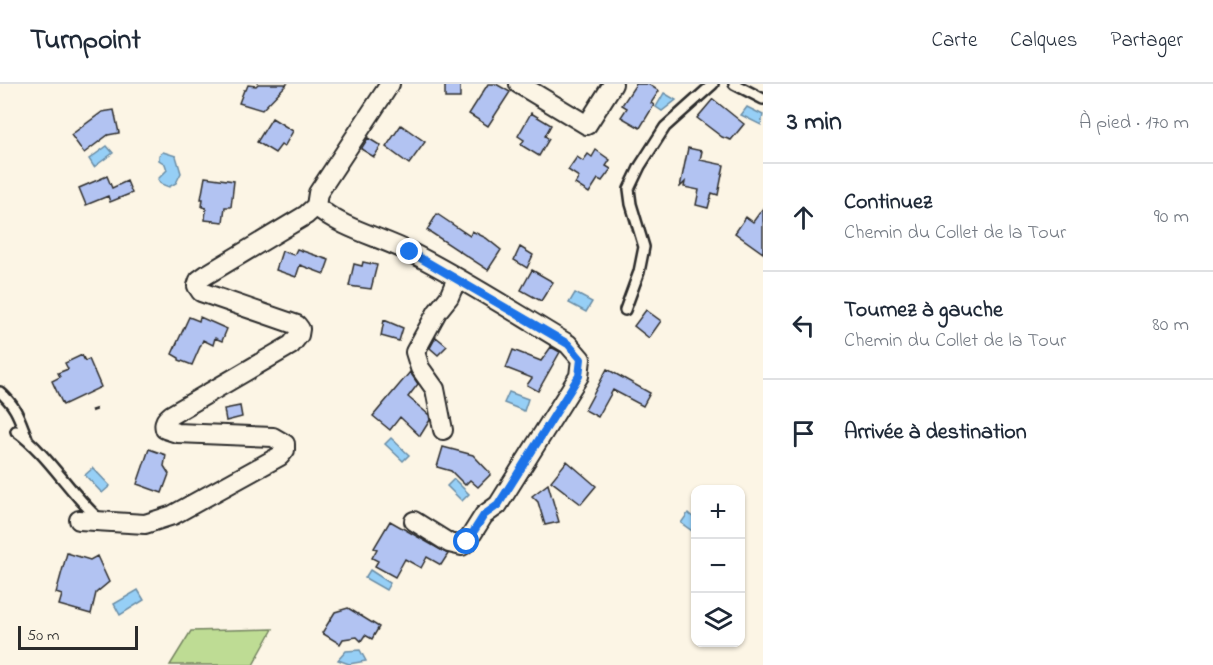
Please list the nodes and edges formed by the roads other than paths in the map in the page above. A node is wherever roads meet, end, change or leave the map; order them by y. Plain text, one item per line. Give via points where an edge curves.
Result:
1 (390, 84) edge
2 (519, 84) edge
3 (613, 84) edge
4 (713, 84) edge
5 (734, 84) edge
6 (763, 99) edge
7 (316, 206) junction
8 (457, 278) junction
9 (625, 310) dead end
10 (0, 392) edge
11 (443, 430) dead end
12 (16, 431) dead end
13 (28, 442) junction
14 (79, 520) dead end
15 (414, 521) dead end
16 (102, 522) junction

1 - 7 street via 318,193
2 - 3 street via 587,125
4 - 9 lane via 665,127 629,189 644,247
5 - 6 lane
7 - 8 street
7 - 16 street via 206,275 197,286 201,292 297,325 297,340 171,415 164,425 177,433 273,437 285,444 285,450 262,467 173,515 145,524
8 - 11 street via 416,352 420,368 435,389
8 - 15 street via 568,344 581,359 579,376 498,505 484,515 467,542 462,546 449,543
10 - 13 lane via 12,402
12 - 13 lane
13 - 16 lane
14 - 16 street

